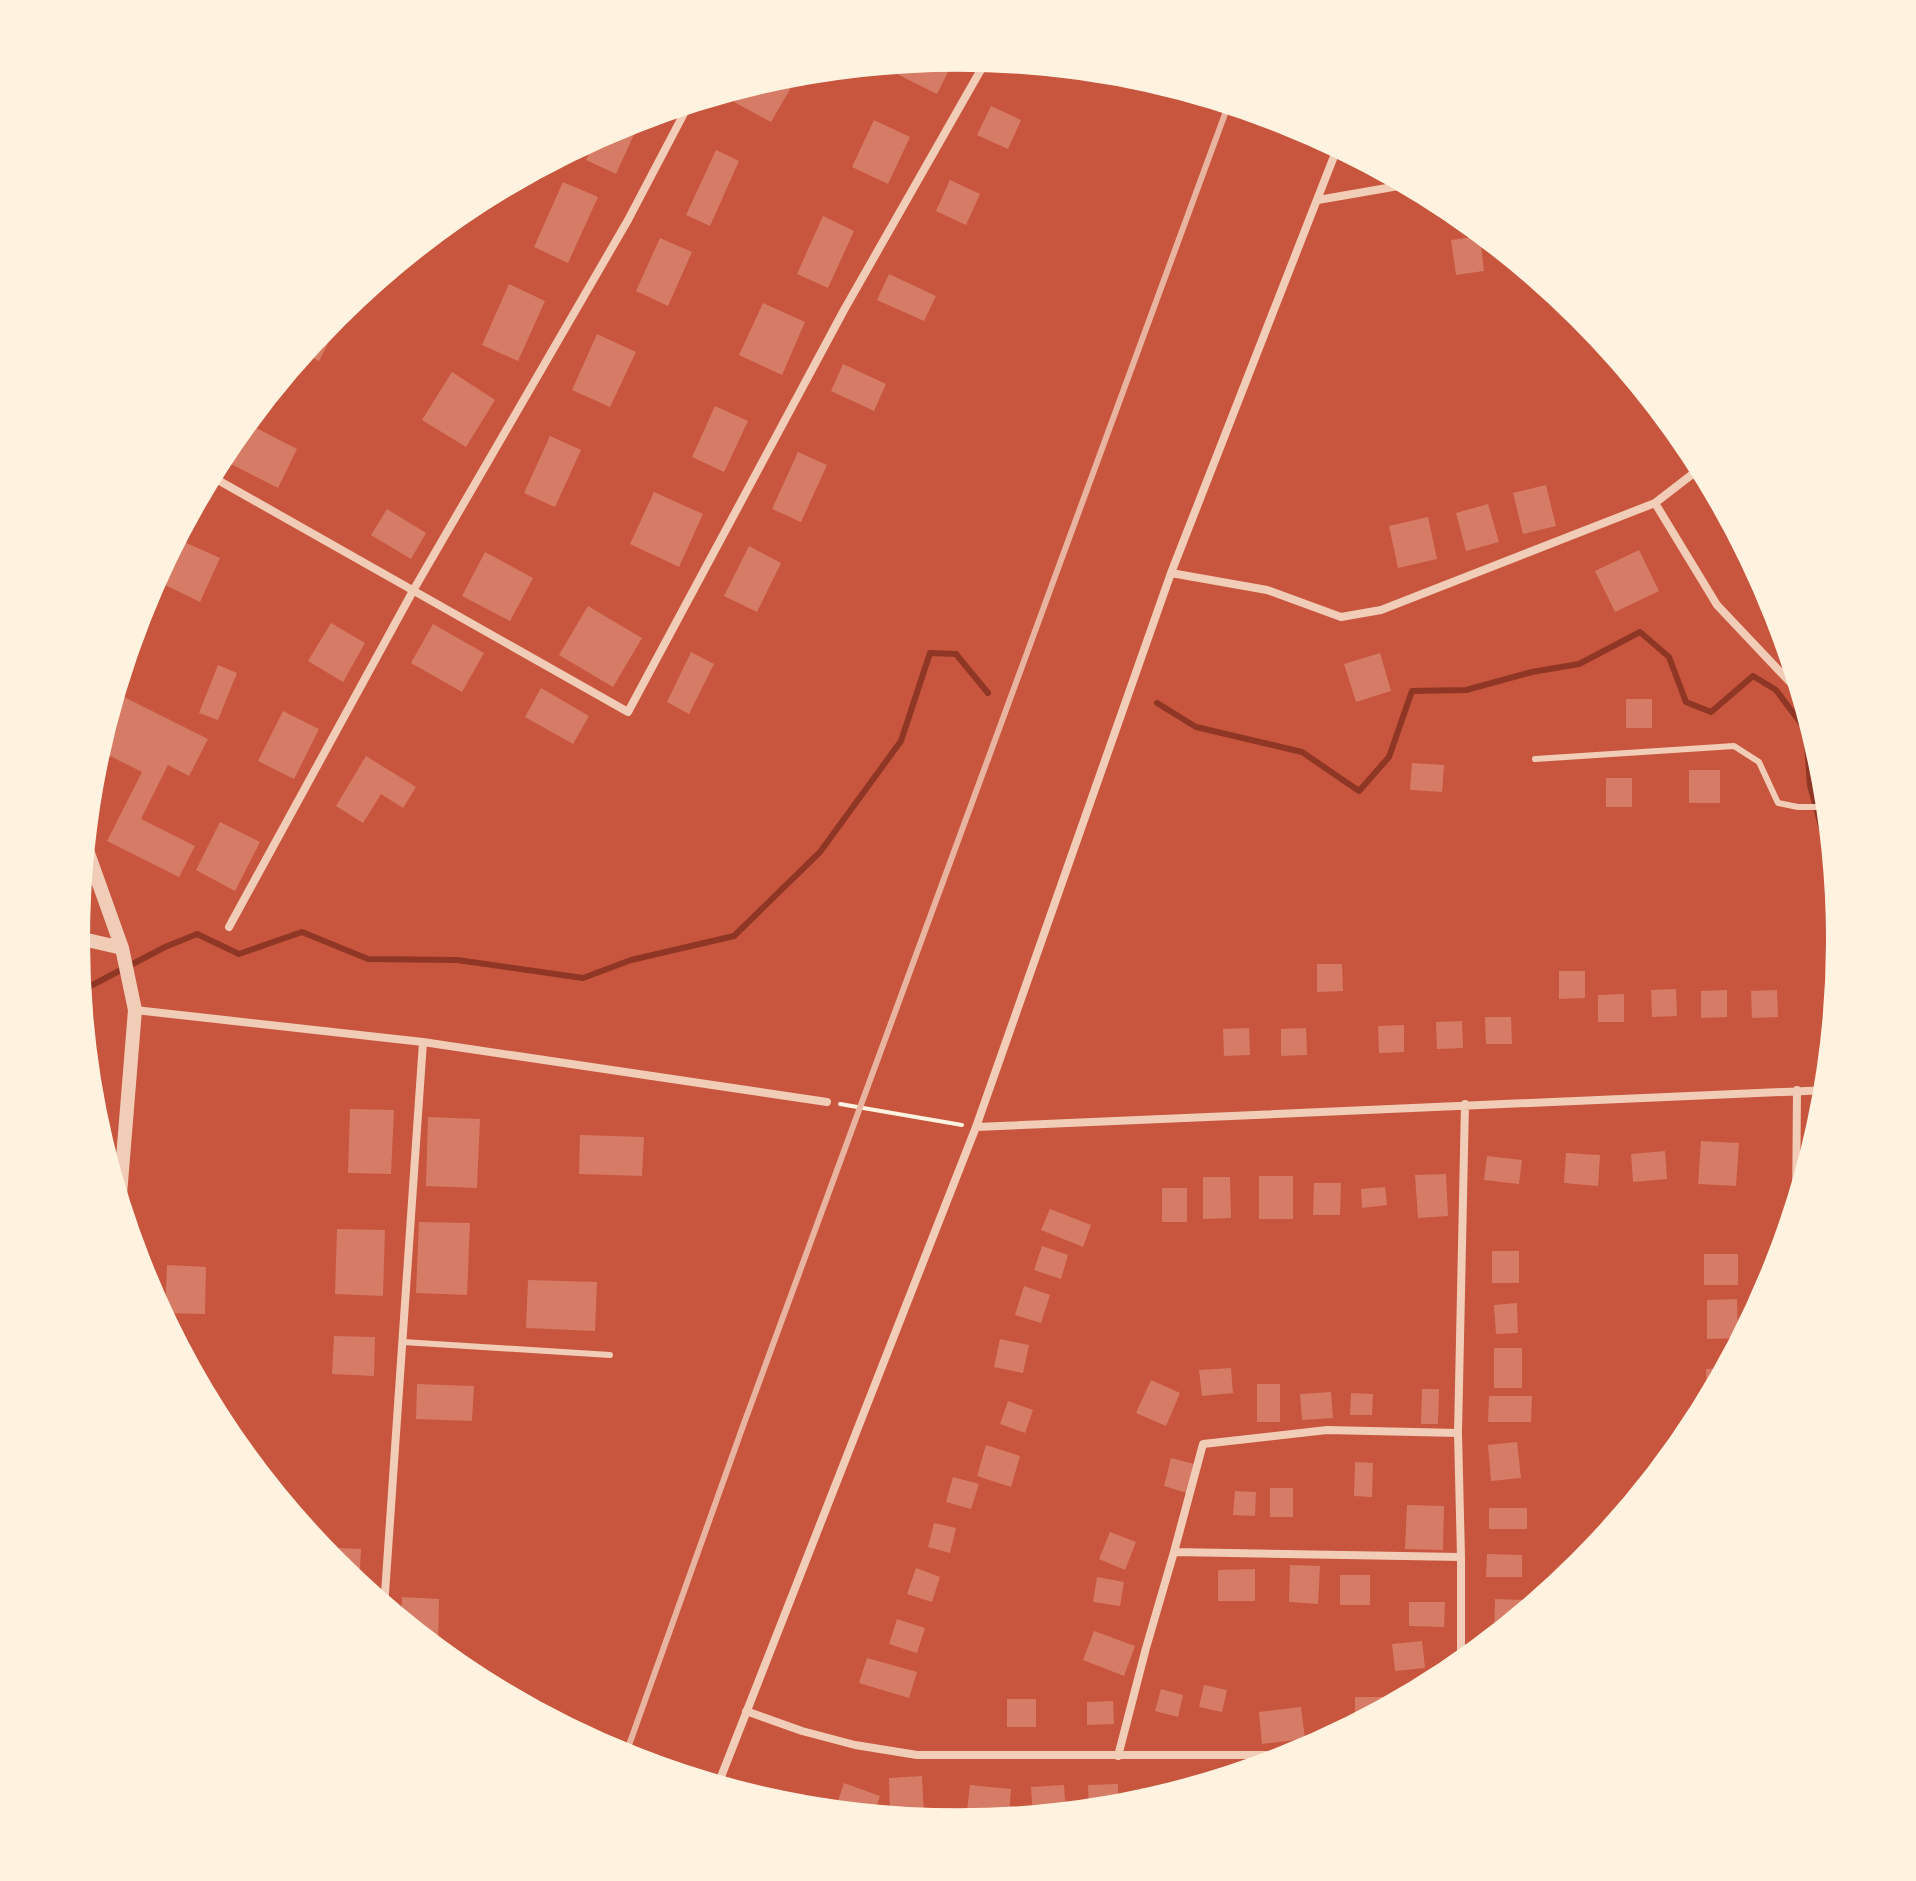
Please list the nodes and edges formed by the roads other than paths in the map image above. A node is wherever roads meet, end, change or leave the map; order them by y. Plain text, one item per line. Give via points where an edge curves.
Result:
1 (980, 71) edge
2 (683, 114) edge
3 (1334, 156) edge
4 (1393, 187) edge
5 (1318, 200) junction
6 (1693, 474) edge
7 (219, 481) edge
8 (1655, 503) junction
9 (1171, 573) junction
10 (414, 589) junction
11 (1788, 680) edge
12 (1535, 759) dead end
13 (1818, 807) edge
14 (91, 862) edge
15 (229, 927) dead end
16 (88, 940) edge
17 (122, 948) junction
18 (135, 1010) junction
19 (423, 1042) junction
20 (1797, 1090) junction
21 (1815, 1090) edge
22 (827, 1102) road end
23 (1465, 1104) junction
24 (976, 1127) junction
25 (1796, 1175) edge
26 (121, 1179) edge
27 (403, 1342) junction
28 (610, 1355) dead end
29 (1458, 1433) junction
30 (1174, 1552) junction
31 (1461, 1557) junction
32 (385, 1596) edge
33 (1461, 1650) edge
34 (746, 1711) junction
35 (1264, 1755) edge
36 (1118, 1756) junction
37 (721, 1777) edge

1 - 10 street via 844,310 628,712
2 - 10 street
3 - 5 street
4 - 5 street
5 - 9 street
6 - 8 street
7 - 10 street
8 - 9 street via 1381,610 1341,617 1267,590
8 - 11 street via 1717,605
9 - 24 street
10 - 15 street
12 - 13 lane via 1734,746 1759,762 1778,803
14 - 17 street
16 - 17 street
17 - 18 street
18 - 19 street
18 - 26 street
19 - 22 street
19 - 27 street
20 - 21 street
20 - 23 street
20 - 25 street
23 - 24 street
23 - 29 street
24 - 34 street
27 - 28 lane
27 - 32 street
29 - 30 street via 1327,1430 1203,1444
29 - 31 street
30 - 31 street
30 - 36 street
31 - 33 street
34 - 36 street via 855,1745 917,1755
34 - 37 street
35 - 36 street

